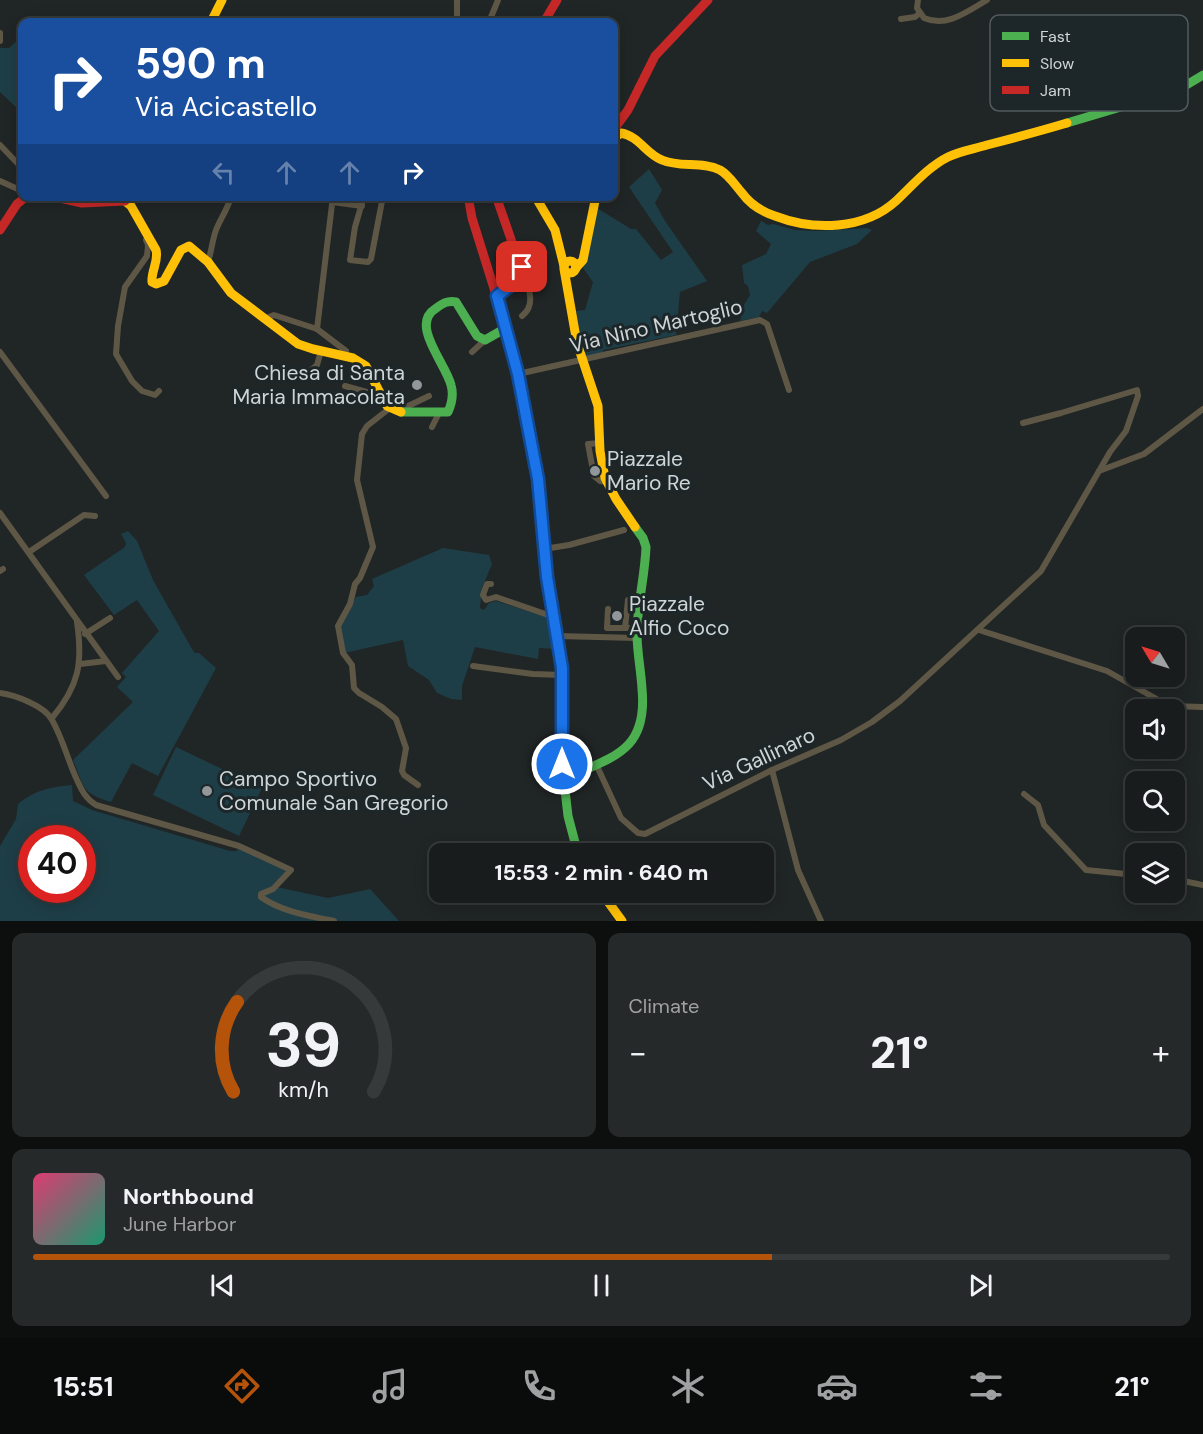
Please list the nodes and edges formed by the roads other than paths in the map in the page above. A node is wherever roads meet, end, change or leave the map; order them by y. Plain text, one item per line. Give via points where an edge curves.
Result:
1 (222, 0) edge
2 (458, 0) edge
3 (498, 0) edge
4 (557, 0) edge
5 (708, 0) edge
6 (918, 0) edge
7 (987, 0) edge
8 (920, 13) junction
9 (213, 18) edge
10 (457, 18) edge
11 (491, 18) edge
12 (546, 18) edge
13 (901, 19) dead end
14 (0, 33) edge
15 (0, 41) edge
16 (1203, 75) edge
17 (1188, 84) edge
18 (1110, 111) edge
19 (618, 125) edge
20 (618, 127) edge
21 (618, 135) edge
22 (0, 145) edge
23 (649, 152) junction
24 (18, 163) edge
25 (0, 181) edge
26 (18, 191) edge
27 (20, 201) edge
28 (73, 201) edge
29 (105, 201) edge
30 (129, 201) edge
31 (230, 201) edge
32 (333, 201) edge
33 (341, 201) edge
34 (363, 201) edge
35 (382, 201) edge
36 (469, 201) edge
37 (498, 201) edge
38 (538, 201) edge
39 (595, 201) edge
40 (362, 206) junction
41 (0, 230) edge
42 (146, 234) junction
43 (208, 262) junction
44 (569, 268) junction
45 (520, 275) junction
46 (497, 296) junction
47 (522, 316) dead end
48 (264, 319) junction
49 (506, 328) junction
50 (317, 329) junction
51 (485, 340) junction
52 (321, 351) junction
53 (346, 351) dead end
54 (0, 352) edge
55 (472, 352) dead end
56 (582, 360) junction
57 (518, 374) junction
58 (302, 378) dead end
59 (345, 386) dead end
60 (789, 390) dead end
61 (159, 392) dead end
62 (382, 396) junction
63 (429, 396) dead end
64 (390, 408) junction
65 (1203, 409) edge
66 (403, 412) junction
67 (439, 413) junction
68 (1023, 423) dead end
69 (432, 427) dead end
70 (1100, 471) junction
71 (106, 496) dead end
72 (0, 513) edge
73 (95, 516) dead end
74 (624, 531) dead end
75 (544, 549) junction
76 (29, 552) junction
77 (491, 584) dead end
78 (627, 600) dead end
79 (608, 609) dead end
80 (554, 617) junction
81 (110, 618) dead end
82 (76, 619) junction
83 (624, 628) junction
84 (979, 630) junction
85 (637, 633) junction
86 (87, 634) junction
87 (557, 636) junction
88 (79, 637) junction
89 (106, 661) junction
90 (80, 664) junction
91 (473, 666) dead end
92 (562, 675) junction
93 (118, 676) dead end
94 (0, 693) edge
95 (1203, 707) edge
96 (52, 718) junction
97 (596, 764) junction
98 (771, 771) junction
99 (564, 779) junction
100 (418, 785) dead end
101 (1024, 794) dead end
102 (575, 843) edge
103 (1125, 874) edge
104 (1185, 881) edge
105 (1203, 885) edge
106 (609, 903) edge
107 (334, 921) edge
108 (622, 921) edge
109 (821, 921) edge

1 - 9 street
2 - 10 street
3 - 11 street
4 - 12 street
5 - 19 street via 654,56
6 - 8 street
7 - 8 street via 947,21 930,21
8 - 13 street
14 - 15 street
16 - 17 street
18 - 23 street via 958,153 935,165 881,212 860,221 826,225 773,217 751,203 717,168 667,163
20 - 23 street via 637,134
21 - 23 street via 628,133
22 - 24 street
25 - 26 street
27 - 41 street
28 - 29 street
30 - 42 street
31 - 43 street
32 - 50 street
33 - 40 street
34 - 40 street
35 - 40 street via 368,262 350,260
36 - 46 street
37 - 45 street via 522,267
38 - 44 street via 555,230
39 - 44 street via 581,263
42 - 43 street via 157,254 151,275 156,284 168,277 184,247 194,249
42 - 61 street via 147,256 128,282 121,302 116,354 136,386 155,395
43 - 48 street via 231,294
44 - 56 street via 568,292
45 - 46 street
45 - 47 street via 525,277 531,296 530,306
46 - 49 street
48 - 50 street via 274,315
48 - 52 street via 298,344
49 - 51 street
49 - 57 street
50 - 53 street
51 - 55 street
51 - 67 street via 477,336 456,302 447,301 427,315 424,328 454,395 448,412
52 - 58 street via 317,365
52 - 62 street via 361,361 371,370
54 - 71 street
56 - 57 street, Via Nino Martoglio
56 - 60 street, Via Nino Martoglio via 760,320 767,324
56 - 85 street via 598,406 607,482 646,547
57 - 75 street via 538,479
59 - 62 street
62 - 64 street
63 - 66 street
64 - 66 street
64 - 100 street via 362,434 356,474 373,547 338,626 343,653 352,665 354,688 396,719 406,748 402,771
65 - 70 street via 1149,451
66 - 67 street
67 - 69 street
68 - 70 street, Via Gallinaro via 1137,390 1126,431
70 - 84 street, Via Gallinaro via 1041,571
72 - 76 street
73 - 76 street via 84,515
74 - 75 street
75 - 80 street
76 - 82 street
77 - 80 street via 485,587 486,600 496,597
78 - 83 street
79 - 83 street via 608,628
80 - 87 street
81 - 86 street
82 - 86 street
82 - 88 street
83 - 85 street
84 - 95 street via 1107,671 1169,706
84 - 98 street, Via Gallinaro via 872,722 842,740
85 - 87 street
85 - 97 street via 643,704 640,726 629,745
86 - 88 street
86 - 89 street
87 - 92 street
88 - 90 street
89 - 90 street
89 - 93 street
90 - 96 street via 69,697
91 - 92 street
92 - 99 street
94 - 96 street via 20,698
96 - 107 street via 88,801 239,846 291,870 261,897 283,908
97 - 98 street, Via Gallinaro via 621,818 638,833 645,834
97 - 99 street
98 - 109 street via 798,870
99 - 102 street
101 - 103 street via 1038,805 1044,825 1086,870
104 - 105 street
106 - 108 street

